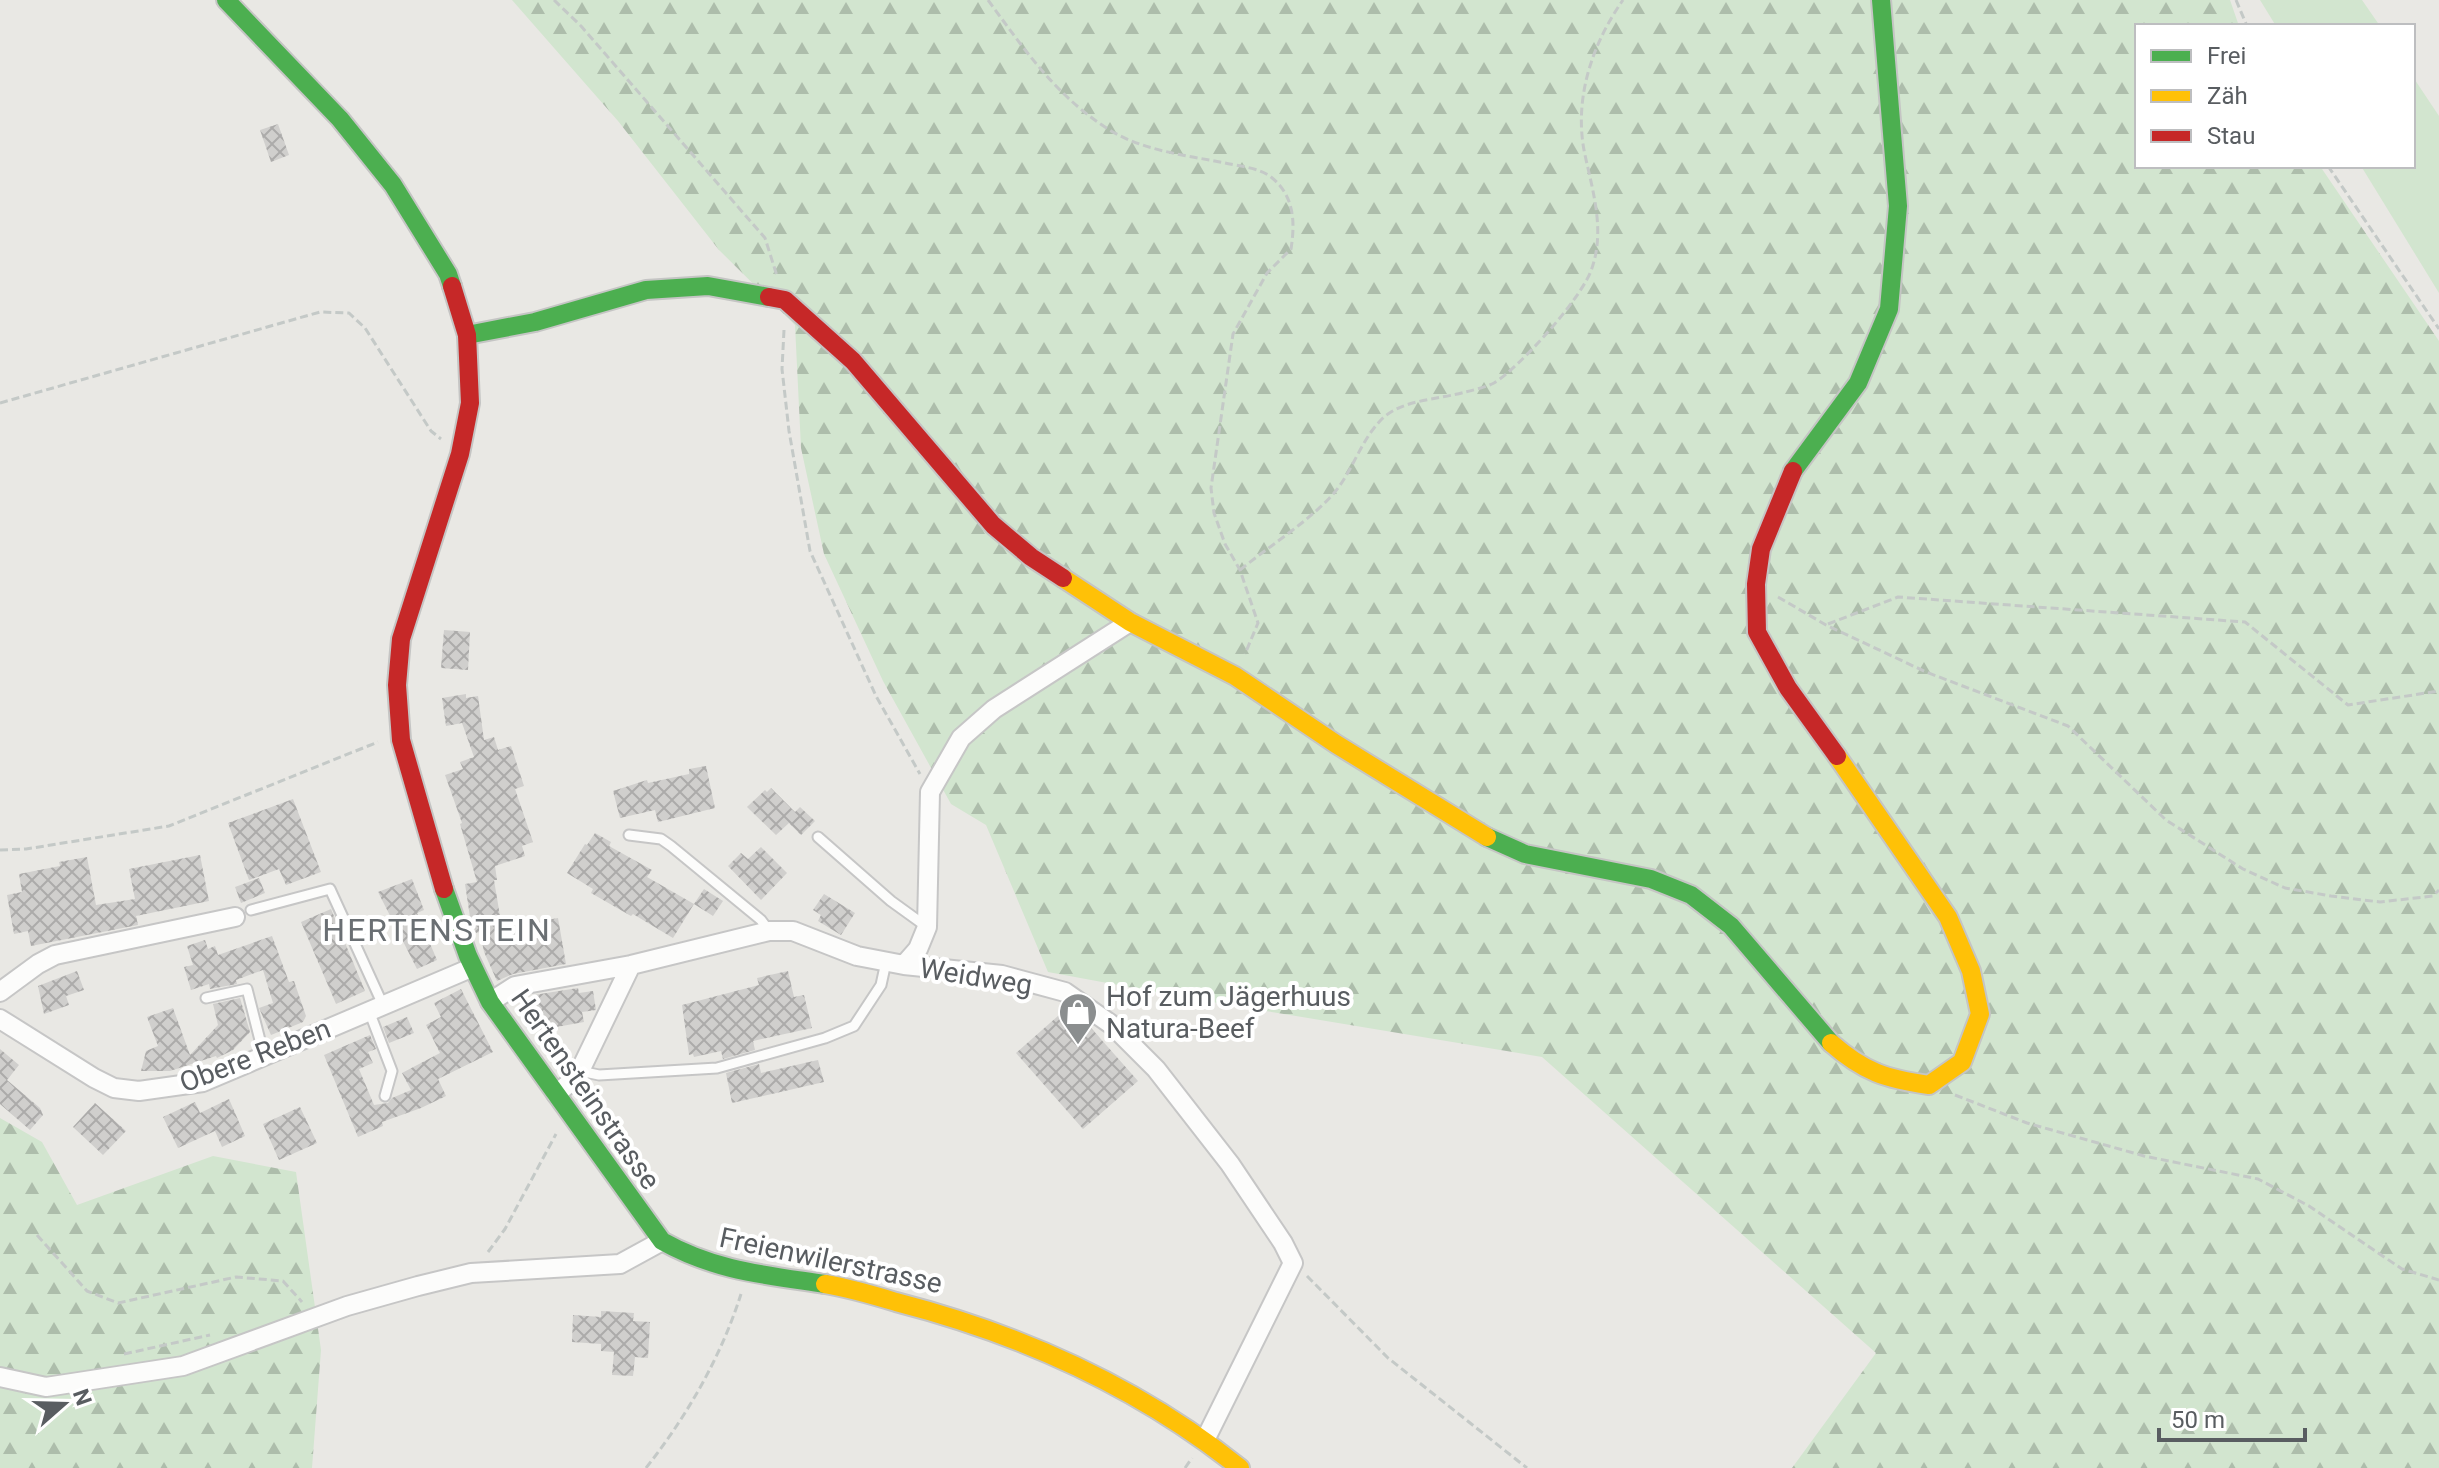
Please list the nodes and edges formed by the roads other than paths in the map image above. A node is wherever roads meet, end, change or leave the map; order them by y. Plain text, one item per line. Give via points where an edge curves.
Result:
1 (226, 0) edge
2 (1881, 0) edge
3 (467, 335) junction
4 (1130, 622) junction
5 (629, 835) dead end
6 (818, 837) dead end
7 (243, 914) joint
8 (927, 927) junction
9 (769, 931) junction
10 (895, 963) junction
11 (631, 965) junction
12 (471, 968) junction
13 (0, 992) edge
14 (206, 998) dead end
15 (490, 1002) junction
16 (376, 1008) junction
17 (0, 1019) edge
18 (264, 1056) junction
19 (580, 1071) junction
20 (556, 1094) junction
21 (385, 1096) dead end
22 (662, 1241) junction
23 (0, 1377) edge
24 (1205, 1440) junction
25 (1240, 1468) edge

1 - 3 street, Hertensteinstrasse via 340,119 393,185 448,274
2 - 4 street via 1898,206 1889,309 1858,383 1789,477 1761,549 1757,632 1788,688 1948,917 1971,971 1980,1014 1962,1062 1929,1085 1862,1068 1832,1044 1731,926 1691,895 1651,879 1525,854 1482,835 1235,676
3 - 4 street via 646,290 708,286 785,300 853,361 993,525 1031,557
3 - 12 street, Hertensteinstrasse via 470,403 460,454 397,666 400,733
4 - 8 street via 994,709 961,738 930,792
5 - 9 lane via 661,839
6 - 8 lane
7 - 13 street via 55,955
7 - 16 lane via 330,889
8 - 10 street via 918,949
9 - 10 street, Weidweg via 793,931 857,956
9 - 11 street, Weidweg
10 - 19 lane via 854,1026 825,1038 717,1068 599,1075
10 - 24 street, Weidweg via 1002,975 1065,992 1112,1025 1156,1069 1283,1243 1293,1263
11 - 15 street, Weidweg via 515,986
11 - 19 street
12 - 15 street, Hertensteinstrasse
12 - 16 street, Obere Reben
14 - 18 lane via 247,989
15 - 20 street, Hertensteinstrasse
16 - 18 street, Obere Reben
16 - 21 lane via 392,1071
17 - 18 street, Obere Reben via 114,1088 139,1091 203,1082
19 - 20 street
20 - 22 street, Hertensteinstrasse
22 - 23 street via 620,1264 471,1273 418,1286 183,1366 46,1387
22 - 24 street, Freienwilerstrasse via 692,1258 743,1272 836,1286 960,1318 1092,1372
24 - 25 street, Freienwilerstrasse

